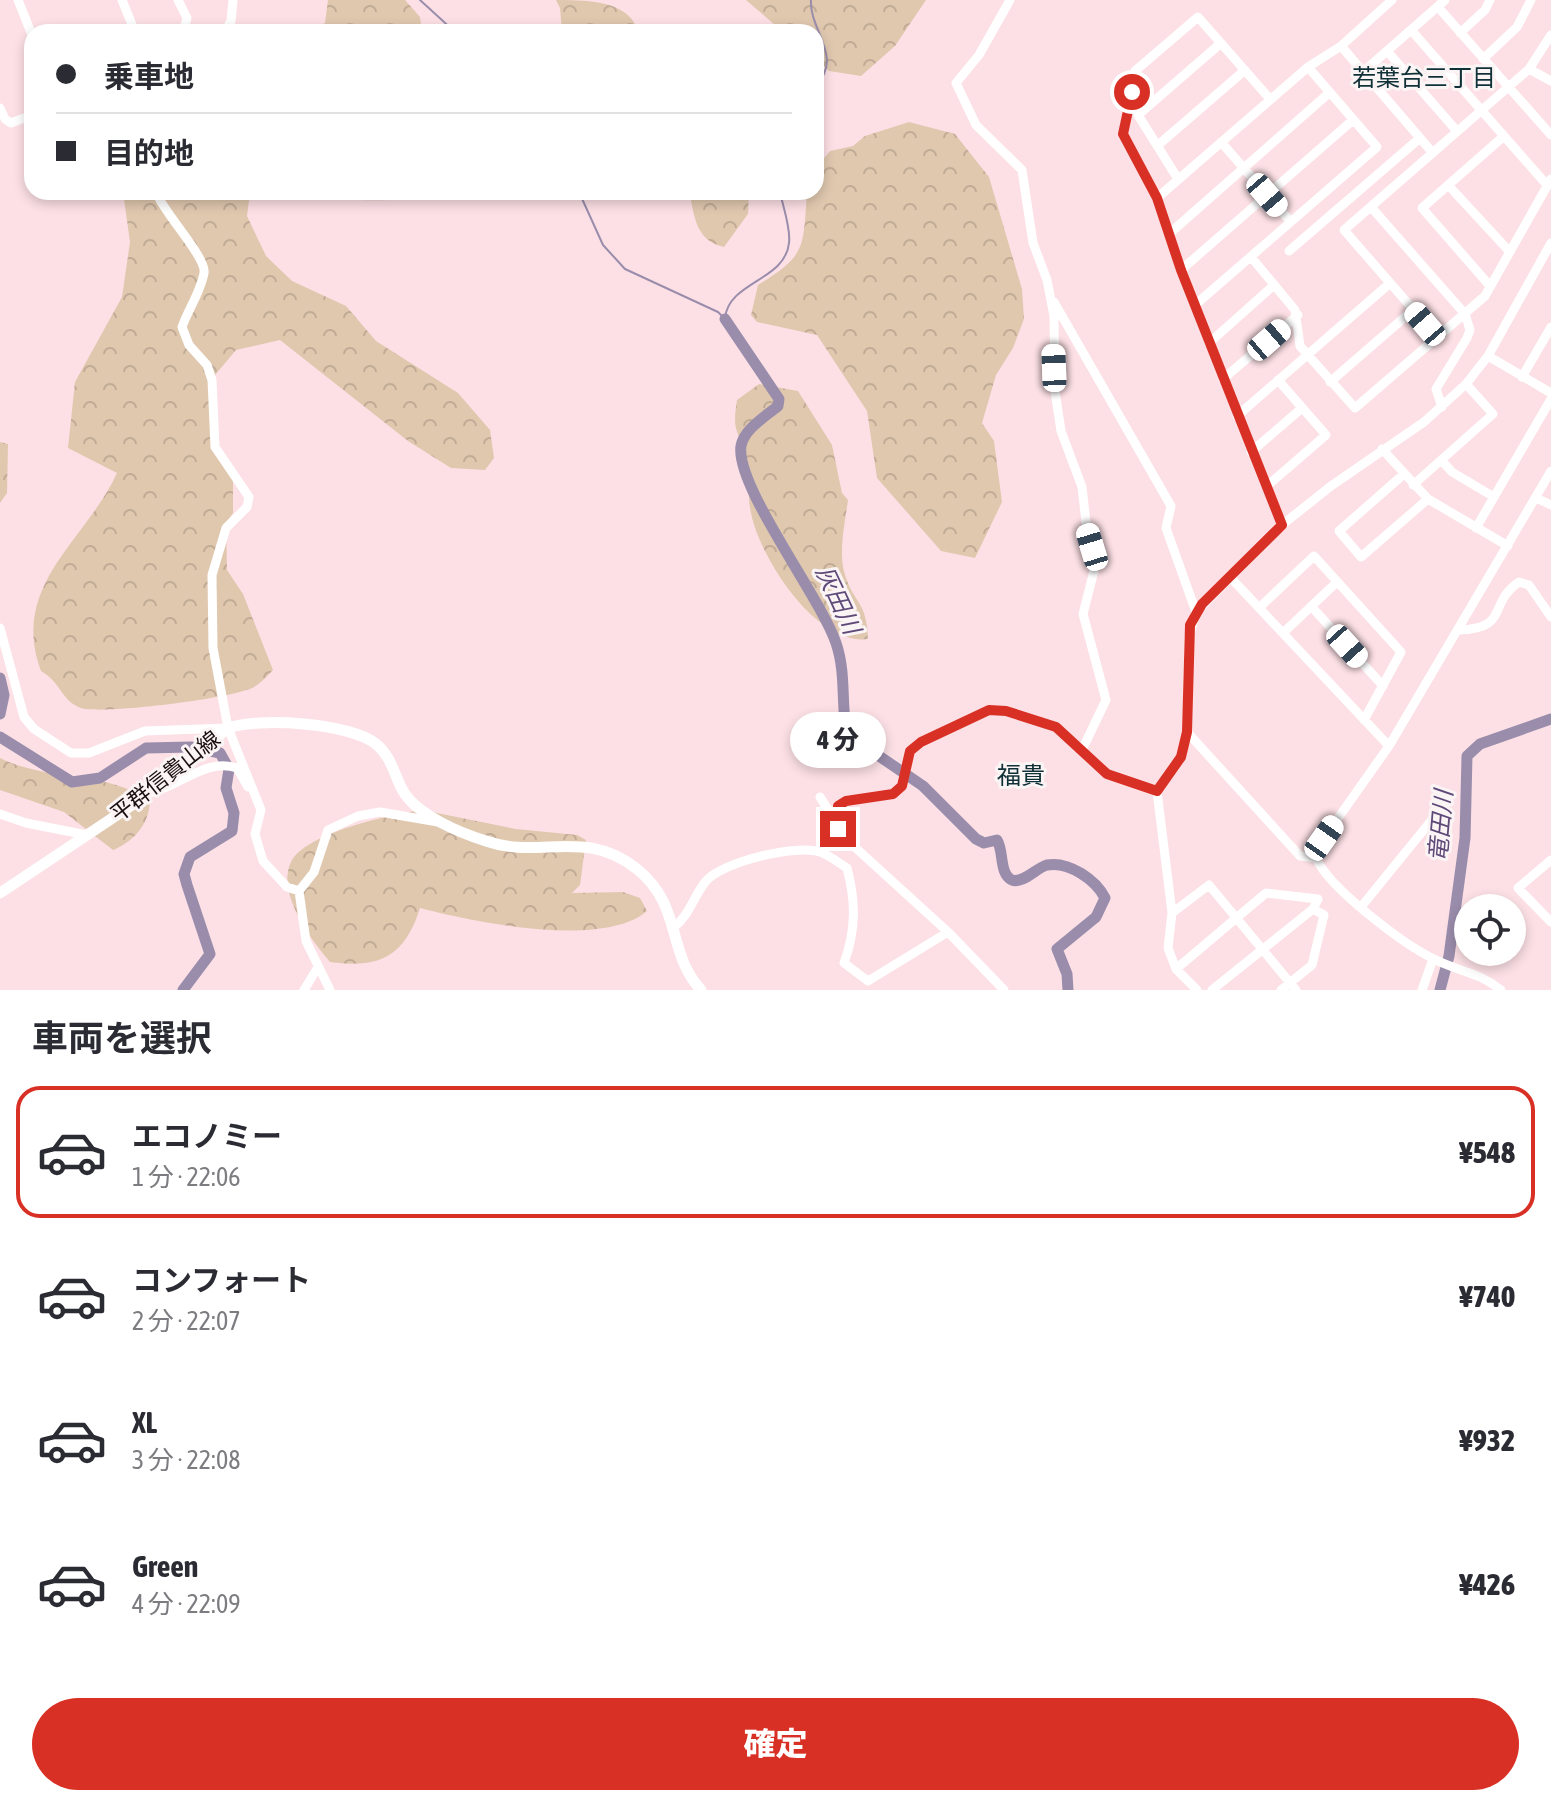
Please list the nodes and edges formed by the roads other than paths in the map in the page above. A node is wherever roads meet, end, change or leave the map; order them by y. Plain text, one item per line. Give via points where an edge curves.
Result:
1 (18, 0) edge
2 (122, 0) edge
3 (178, 0) edge
4 (233, 0) edge
5 (1010, 0) edge
6 (1392, 0) edge
7 (1490, 0) edge
8 (1531, 0) edge
9 (1442, 3) edge
10 (28, 24) edge
11 (132, 24) edge
12 (185, 24) edge
13 (229, 24) edge
14 (1411, 30) junction
15 (1460, 33) junction
16 (1551, 35) edge
17 (1221, 43) junction
18 (1341, 46) junction
19 (1387, 51) junction
20 (1483, 59) junction
21 (1308, 67) junction
22 (1529, 69) junction
23 (1245, 70) junction
24 (1363, 72) junction
25 (1551, 81) edge
26 (1507, 86) junction
27 (1329, 93) junction
28 (1270, 99) junction
29 (0, 108) edge
30 (1481, 109) junction
31 (24, 118) edge
32 (1353, 120) junction
33 (1456, 130) junction
34 (1551, 135) edge
35 (1504, 136) junction
36 (1420, 138) junction
37 (1221, 142) junction
38 (1157, 146) junction
39 (1432, 152) junction
40 (1244, 169) junction
41 (1178, 179) junction
42 (1549, 182) edge
43 (1448, 185) junction
44 (1267, 195) junction
45 (1157, 198) junction
46 (160, 200) edge
47 (1371, 207) junction
48 (1290, 221) junction
49 (1170, 233) junction
50 (1551, 243) edge
51 (1289, 251) dead end
52 (1509, 251) junction
53 (1251, 257) junction
54 (1181, 270) junction
55 (1389, 284) junction
56 (1274, 285) junction
57 (1490, 286) junction
58 (1050, 296) junction
59 (1195, 305) junction
60 (1413, 310) junction
61 (1465, 314) junction
62 (1298, 315) junction
63 (1551, 327) edge
64 (1438, 338) junction
65 (1209, 343) junction
66 (1306, 355) junction
67 (1488, 356) junction
68 (1522, 377) junction
69 (1223, 379) junction
70 (1278, 380) junction
71 (1330, 382) junction
72 (1466, 384) junction
73 (1551, 396) edge
74 (1442, 407) junction
75 (1302, 408) junction
76 (1237, 416) junction
77 (1382, 449) junction
78 (1251, 452) junction
79 (1442, 461) junction
80 (1551, 471) edge
81 (1404, 474) junction
82 (1413, 485) junction
83 (1267, 486) junction
84 (1494, 497) junction
85 (1536, 498) junction
86 (1428, 499) junction
87 (1551, 505) edge
88 (1282, 525) junction
89 (1476, 528) junction
90 (1508, 546) junction
91 (1231, 578) junction
92 (1337, 582) junction
93 (1311, 606) junction
94 (1260, 607) junction
95 (1196, 612) junction
96 (1551, 617) edge
97 (0, 628) edge
98 (1458, 630) junction
99 (1284, 632) junction
100 (1383, 686) junction
101 (1364, 720) junction
102 (228, 728) junction
103 (1187, 732) junction
104 (1389, 746) junction
105 (1082, 750) junction
106 (1157, 791) junction
107 (149, 793) junction
108 (820, 797) dead end
109 (1448, 800) dead end
110 (0, 814) edge
111 (259, 817) junction
112 (443, 821) junction
113 (87, 835) junction
114 (847, 840) junction
115 (1316, 858) junction
116 (1551, 860) edge
117 (299, 891) junction
118 (0, 893) edge
119 (1361, 907) junction
120 (1313, 909) junction
121 (1172, 913) junction
122 (1236, 916) junction
123 (1551, 922) edge
124 (674, 927) junction
125 (948, 932) junction
126 (1263, 950) junction
127 (1436, 960) junction
128 (318, 967) junction
129 (1176, 969) junction
130 (868, 985) edge
131 (1293, 986) edge
132 (304, 990) edge
133 (330, 990) edge
134 (701, 990) edge
135 (1004, 990) edge
136 (1197, 990) edge
137 (1212, 990) edge
138 (1281, 990) edge
139 (1422, 990) edge
140 (1501, 990) edge

1 - 10 street
2 - 11 street
3 - 12 street
4 - 13 street
5 - 58 street via 979,55 956,83 976,125 1022,170 1033,243
6 - 18 street
7 - 15 street
8 - 20 street via 1517,27
9 - 14 street
9 - 15 street
14 - 19 street
14 - 30 street
15 - 20 street
16 - 22 street
17 - 23 street
17 - 38 street via 1138,115
17 - 45 street via 1198,17 1135,71 1123,134
18 - 21 street
18 - 24 street
19 - 24 street
19 - 33 street
20 - 26 street
21 - 27 street
21 - 28 street
22 - 25 street
22 - 26 street
23 - 28 street
23 - 38 street
24 - 36 street
26 - 30 street
26 - 34 street
27 - 32 street
27 - 40 street
28 - 37 street
29 - 31 street via 11,123
30 - 33 street
30 - 35 street
32 - 44 street
32 - 48 street via 1377,147
33 - 39 street
35 - 42 street
35 - 43 street
36 - 39 street
36 - 51 street
37 - 40 street
37 - 41 street
38 - 41 street
39 - 47 street
40 - 44 street
40 - 49 street
41 - 45 street
42 - 52 street
43 - 52 street
43 - 57 street via 1422,208
44 - 48 street
44 - 54 street
45 - 49 street
46 - 102 street via 204,262 183,335 212,380 215,447 249,497 247,507 226,528 209,588 217,683
47 - 55 street via 1344,230
47 - 61 street
48 - 53 street
49 - 54 street
50 - 67 street
52 - 57 street
53 - 56 street
53 - 59 street
54 - 59 street
55 - 60 street
55 - 66 street
56 - 62 street
56 - 65 street
57 - 61 street
58 - 95 street via 1171,506 1166,528
58 - 105 street via 1061,431 1082,487 1096,563 1083,614 1106,700
59 - 65 street
60 - 64 street
60 - 71 street
61 - 64 street
61 - 74 street via 1467,338 1436,389
62 - 66 street via 1300,346
62 - 69 street
63 - 68 street
64 - 71 street via 1355,408
65 - 69 street
66 - 70 street
66 - 71 street
67 - 68 street
67 - 72 street
68 - 73 street
69 - 76 street
70 - 75 street
70 - 76 street
72 - 74 street
72 - 79 street via 1493,414
73 - 84 street
74 - 77 street
75 - 78 street
75 - 83 street via 1326,435
76 - 78 street
77 - 81 street
77 - 88 street
78 - 83 street
79 - 82 street
79 - 84 street
80 - 85 street
81 - 82 street
81 - 86 street via 1339,531 1361,557
82 - 86 street
83 - 88 street
84 - 89 street
85 - 87 street
85 - 90 street
86 - 89 street
88 - 91 street
89 - 90 street
90 - 98 street
91 - 94 street
91 - 95 street
92 - 93 street
92 - 94 street via 1314,556
92 - 100 street via 1401,652
93 - 99 street
93 - 100 street
94 - 99 street
95 - 103 street via 1189,637
96 - 98 street via 1529,585 1519,582 1509,589 1491,623 1482,630
97 - 102 street via 24,717 71,753 89,753 145,731
98 - 104 street
99 - 101 street
100 - 101 street
101 - 104 street
102 - 107 main road, 平群信貴山線
102 - 111 street via 257,793
102 - 112 main road, 平群信貴山線 via 242,723 302,725 365,738 388,757 414,804
103 - 106 street via 1181,757
103 - 115 street via 1300,856
104 - 115 street via 1324,838
105 - 106 street via 1107,774
105 - 114 street via 1056,727 989,710 910,751 902,786 893,794 838,806
106 - 121 street
107 - 111 street via 198,771 228,765 243,776
107 - 113 main road, 平群信貴山線
108 - 114 street
109 - 119 street
110 - 113 street
111 - 117 street via 255,834 263,861 287,887
112 - 117 street via 380,812 328,830 314,872
112 - 124 main road, 平群信貴山線 via 488,842 587,845 612,853 651,880
113 - 118 main road, 平群信貴山線
114 - 125 street
115 - 119 street via 1332,882
116 - 123 street via 1518,888
117 - 128 street via 306,941
119 - 127 street
120 - 122 street via 1318,899 1266,893
120 - 126 street
120 - 131 street via 1324,915 1312,965
121 - 122 street via 1209,885
121 - 129 street via 1168,948
122 - 126 street
122 - 129 street
124 - 130 street via 718,870 786,851 819,852 847,868 855,905 854,937 844,963
124 - 134 main road, 平群信貴山線 via 685,969
125 - 130 street
125 - 135 street
126 - 131 street
126 - 137 street
127 - 139 street
127 - 140 street via 1467,969
128 - 132 street
128 - 133 street
129 - 136 street
131 - 138 street

